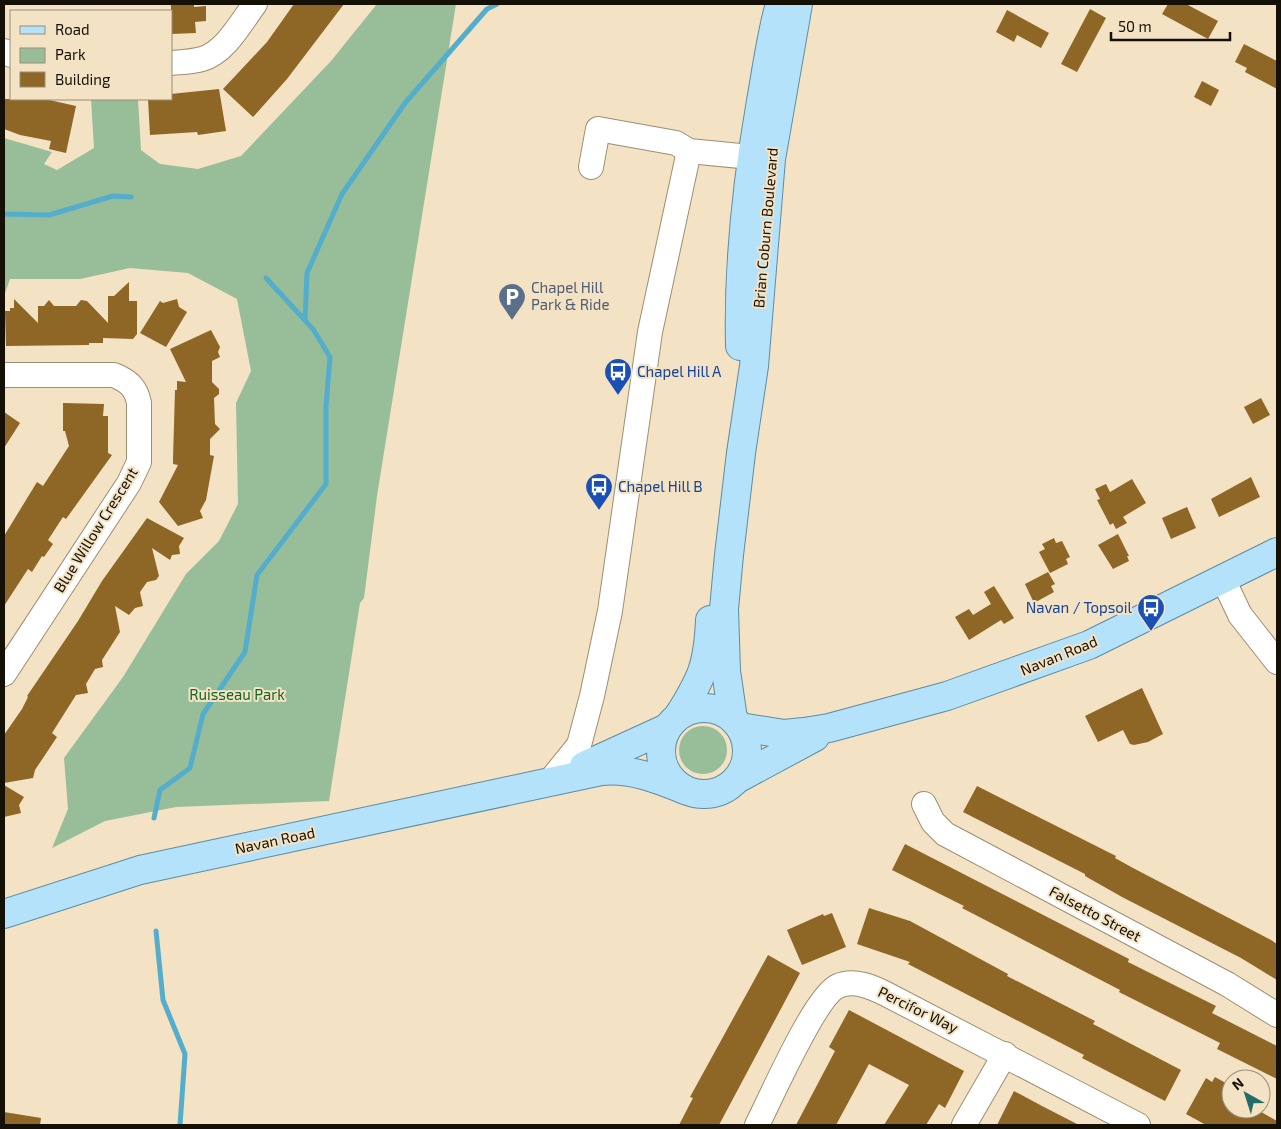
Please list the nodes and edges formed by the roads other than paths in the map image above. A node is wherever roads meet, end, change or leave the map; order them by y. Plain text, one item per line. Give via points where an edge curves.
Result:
1 (255, 4) edge
2 (780, 4) edge
3 (798, 4) edge
4 (172, 62) edge
5 (689, 151) junction
6 (761, 158) junction
7 (591, 167) dead end
8 (4, 375) edge
9 (733, 515) junction
10 (1277, 552) edge
11 (1223, 579) junction
12 (1277, 662) edge
13 (4, 674) edge
14 (673, 721) junction
15 (736, 723) junction
16 (829, 728) junction
17 (737, 779) junction
18 (550, 781) junction
19 (685, 790) junction
20 (924, 804) dead end
21 (4, 914) edge
22 (1277, 1015) edge
23 (1005, 1054) junction
24 (757, 1125) edge
25 (964, 1125) edge
26 (1138, 1125) edge

1 - 4 street via 213,54 202,59
2 - 6 main road, Brian Coburn Boulevard
3 - 6 main road, Brian Coburn Boulevard
5 - 6 street
5 - 7 street via 676,143 598,129
5 - 18 street via 650,332 610,611 580,745
6 - 9 main road, Brian Coburn Boulevard via 754,366
8 - 13 street, Blue Willow Crescent via 114,375 123,379 138,394 139,442 136,473
9 - 14 main road, Brian Coburn Boulevard via 718,554 712,583 708,646 702,677
9 - 15 main road, Brian Coburn Boulevard via 724,609 726,672
10 - 11 main road, Navan Road
11 - 12 street via 1240,616
11 - 16 main road, Navan Road via 1089,645 1017,673
14 - 15 main road via 692,709 705,707 719,710
14 - 18 main road, Navan Road
14 - 19 main road via 660,751 662,763 667,774
15 - 16 main road, Navan Road via 784,734
15 - 17 main road via 747,748
16 - 17 main road, Navan Road
17 - 19 main road via 718,792 702,794
18 - 19 main road, Navan Road via 617,770 657,778
18 - 21 main road, Navan Road via 140,870
20 - 22 street, Falsetto Street via 932,822 946,834 1228,984
23 - 24 street, Percifor Way via 864,984 836,986 816,1009
23 - 25 street
23 - 26 street, Percifor Way

